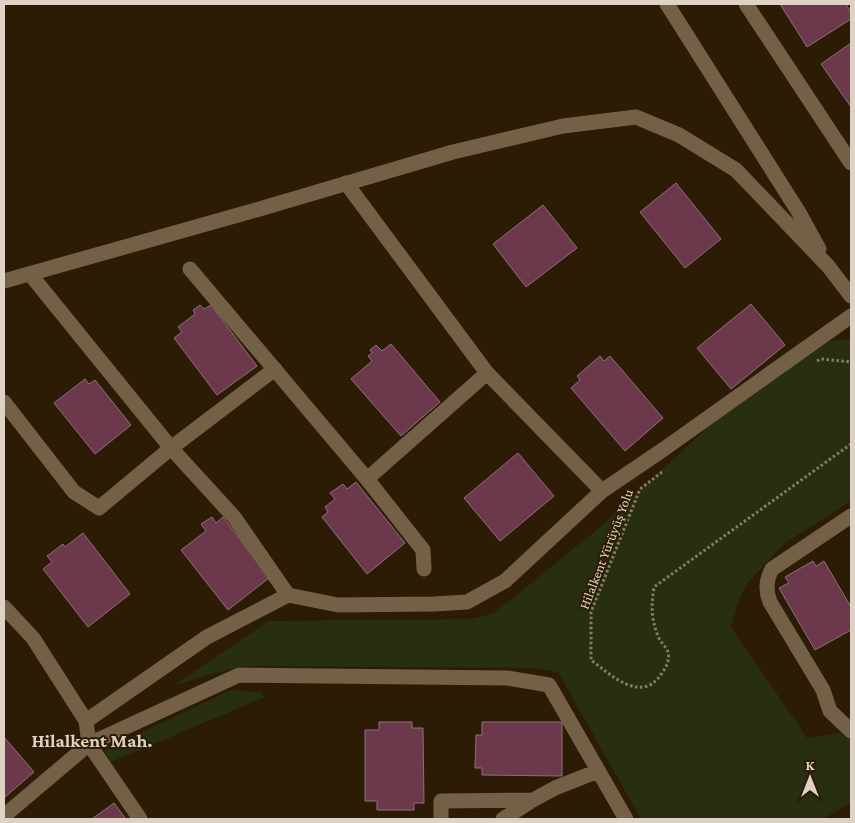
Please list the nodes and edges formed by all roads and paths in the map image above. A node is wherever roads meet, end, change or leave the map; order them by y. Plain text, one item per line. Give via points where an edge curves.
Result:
1 (667, 4) edge
2 (746, 4) edge
3 (851, 164) edge
4 (346, 183) junction
5 (828, 266) junction
6 (190, 269) dead end
7 (30, 274) junction
8 (4, 281) edge
9 (851, 296) edge
10 (851, 316) edge
11 (851, 362) edge
12 (814, 363) dead end
13 (275, 369) junction
14 (487, 373) junction
15 (4, 402) edge
16 (851, 444) edge
17 (171, 448) junction
18 (662, 472) dead end
19 (368, 479) junction
20 (602, 491) junction
21 (851, 516) edge
22 (424, 570) dead end
23 (288, 595) junction
24 (4, 607) edge
25 (86, 721) junction
26 (851, 731) edge
27 (89, 744) junction
28 (598, 771) junction
29 (533, 800) junction
30 (4, 816) edge
31 (140, 819) edge
32 (441, 819) edge
33 (503, 819) edge
34 (626, 819) edge

1 - 5 street via 798,211
2 - 3 street
4 - 5 street via 453,152 563,126 636,117 679,135 736,170
4 - 7 street
4 - 14 street
5 - 9 street
6 - 13 street
7 - 8 street
7 - 17 street
10 - 20 street
11 - 12 path via 821,359
13 - 17 street
13 - 19 street
14 - 19 street
14 - 20 street
15 - 17 street via 74,492 98,508
16 - 18 path, Hilalkent Yürüyüş Yolu via 654,587 650,608 658,637 668,652 668,664 658,680 647,686 634,687 620,682 591,660 591,612 640,489
17 - 23 street via 234,517
19 - 22 street via 423,550
20 - 23 street via 505,581 467,602 338,605
21 - 26 street via 772,569 766,588 770,602 823,690 830,711
23 - 25 street via 207,637
24 - 25 street via 33,638
25 - 27 street
27 - 28 street via 239,675 507,678 549,685
27 - 30 street
27 - 31 street
28 - 29 street
28 - 34 street
29 - 32 street via 441,800
29 - 33 street

